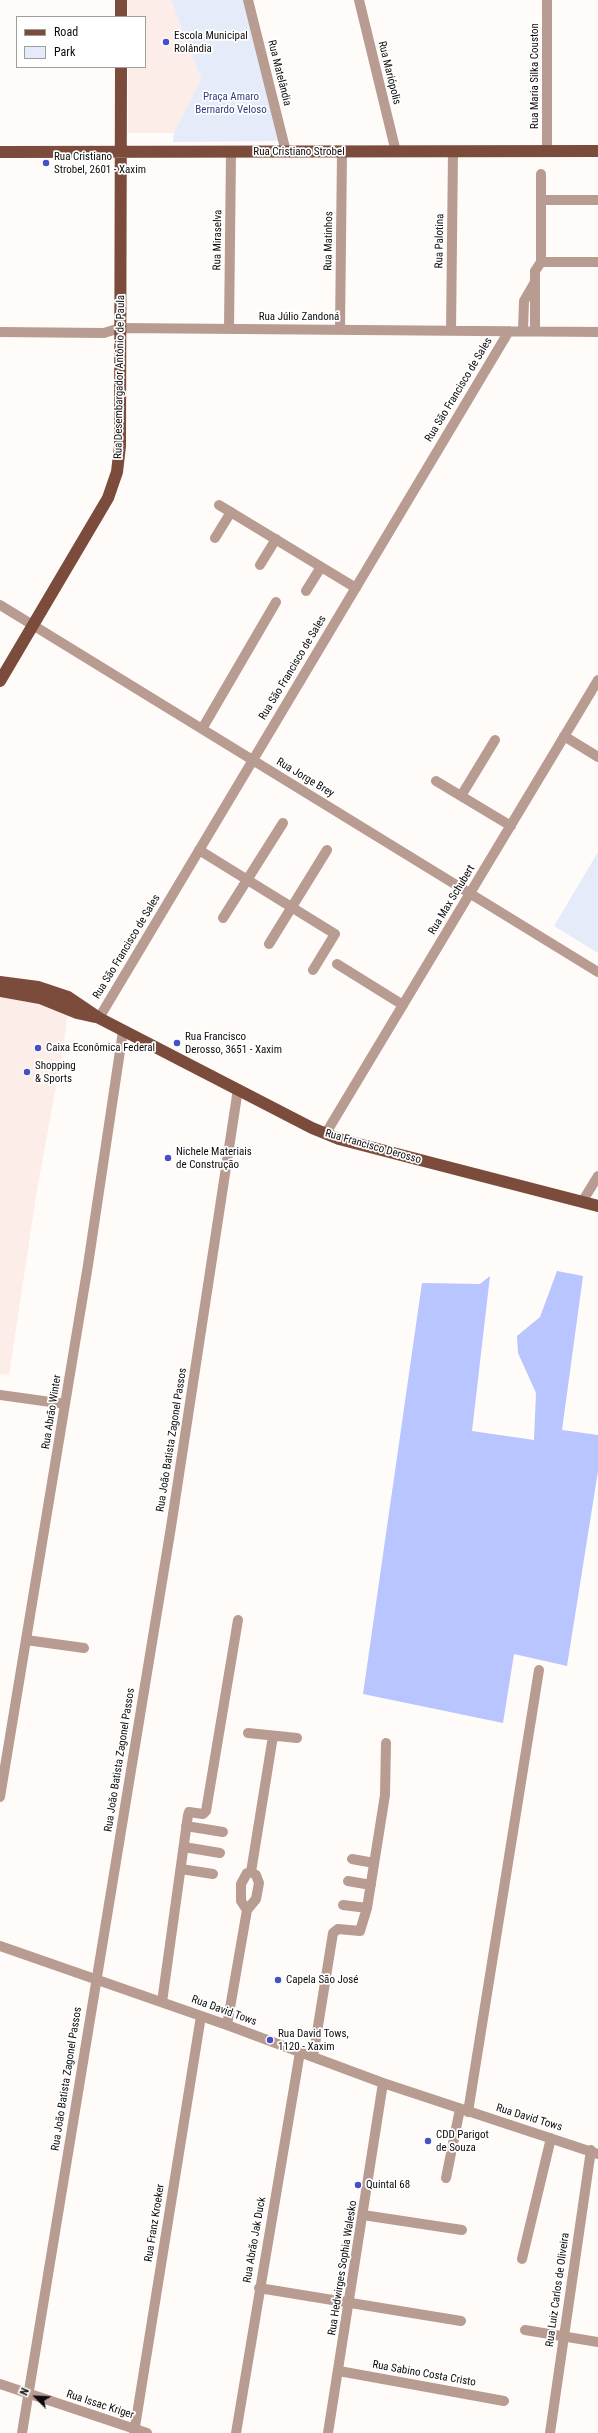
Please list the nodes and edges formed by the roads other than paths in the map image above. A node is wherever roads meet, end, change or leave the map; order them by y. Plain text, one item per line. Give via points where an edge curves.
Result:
1 (121, 0) edge
2 (248, 0) edge
3 (359, 0) edge
4 (547, 0) edge
5 (121, 16) edge
6 (120, 68) edge
7 (453, 151) junction
8 (547, 151) junction
9 (0, 152) edge
10 (120, 152) junction
11 (231, 152) junction
12 (286, 152) junction
13 (342, 152) junction
14 (396, 152) junction
15 (598, 152) edge
16 (541, 174) dead end
17 (541, 200) junction
18 (598, 200) edge
19 (541, 262) junction
20 (598, 262) edge
21 (535, 282) junction
22 (120, 328) junction
23 (230, 329) junction
24 (340, 330) junction
25 (450, 331) junction
26 (509, 331) junction
27 (523, 331) junction
28 (535, 331) junction
29 (0, 332) edge
30 (598, 332) edge
31 (219, 505) dead end
32 (231, 512) junction
33 (216, 538) dead end
34 (276, 539) junction
35 (260, 565) dead end
36 (321, 567) junction
37 (356, 588) junction
38 (306, 591) dead end
39 (276, 602) dead end
40 (0, 605) edge
41 (33, 625) junction
42 (598, 680) edge
43 (0, 681) edge
44 (202, 729) junction
45 (564, 736) junction
46 (494, 740) dead end
47 (598, 757) edge
48 (253, 760) junction
49 (436, 781) dead end
50 (461, 796) junction
51 (283, 823) dead end
52 (510, 826) junction
53 (199, 850) junction
54 (328, 850) dead end
55 (247, 880) junction
56 (470, 893) junction
57 (292, 908) junction
58 (223, 918) dead end
59 (269, 944) dead end
60 (336, 964) dead end
61 (313, 970) dead end
62 (598, 972) edge
63 (0, 982) edge
64 (0, 992) edge
65 (403, 1005) junction
66 (99, 1018) junction
67 (123, 1031) junction
68 (238, 1090) junction
69 (326, 1134) junction
70 (598, 1176) edge
71 (582, 1202) junction
72 (598, 1206) edge
73 (0, 1395) edge
74 (65, 1404) junction
75 (238, 1620) dead end
76 (26, 1640) junction
77 (84, 1648) dead end
78 (538, 1670) dead end
79 (248, 1733) dead end
80 (273, 1736) junction
81 (298, 1738) dead end
82 (386, 1743) dead end
83 (0, 1797) edge
84 (186, 1826) junction
85 (223, 1832) dead end
86 (184, 1847) junction
87 (220, 1853) dead end
88 (352, 1859) dead end
89 (374, 1862) junction
90 (181, 1869) junction
91 (251, 1872) junction
92 (213, 1874) dead end
93 (348, 1881) dead end
94 (370, 1885) junction
95 (343, 1905) dead end
96 (367, 1908) junction
97 (247, 1910) junction
98 (0, 1946) edge
99 (96, 1978) junction
100 (162, 2002) junction
101 (201, 2016) junction
102 (227, 2025) junction
103 (300, 2052) junction
104 (313, 2057) junction
105 (383, 2083) junction
106 (464, 2111) junction
107 (551, 2138) junction
108 (594, 2152) edge
109 (446, 2178) dead end
110 (363, 2215) junction
111 (462, 2230) dead end
112 (522, 2259) dead end
113 (259, 2288) junction
114 (350, 2303) junction
115 (461, 2321) dead end
116 (524, 2330) dead end
117 (564, 2337) junction
118 (598, 2342) edge
119 (339, 2371) junction
120 (0, 2384) edge
121 (28, 2394) junction
122 (504, 2401) dead end
123 (134, 2431) edge
124 (22, 2433) edge
125 (147, 2433) edge
126 (236, 2433) edge
127 (328, 2433) edge
128 (550, 2433) edge

1 - 5 main road
2 - 12 street, Rua Matelândia
3 - 14 street, Rua Mariópolis
4 - 8 street, Rua Maria Silka Couston
6 - 10 main road, Rua Desembargador Antônio de Paula
7 - 8 main road, Rua Cristiano Strobel
7 - 14 main road, Rua Cristiano Strobel
7 - 25 street, Rua Palotina
8 - 15 main road, Rua Cristiano Strobel
9 - 10 main road, Rua Cristiano Strobel
10 - 11 main road, Rua Cristiano Strobel
10 - 22 main road, Rua Desembargador Antônio de Paula
11 - 12 main road, Rua Cristiano Strobel
11 - 23 street, Rua Miraselva
12 - 13 main road, Rua Cristiano Strobel
13 - 14 main road, Rua Cristiano Strobel
13 - 24 street, Rua Matinhos
16 - 17 street
17 - 18 street
17 - 19 street
19 - 20 street
19 - 21 street via 537,266
21 - 27 street via 524,301
21 - 28 street
22 - 23 street, Rua Júlio Zandoná
22 - 29 street, Rua Júlio Zandoná via 104,333
22 - 41 main road, Rua Desembargador Antônio de Paula via 120,446 117,472 108,498
23 - 24 street, Rua Júlio Zandoná
24 - 25 street, Rua Júlio Zandoná
25 - 26 street, Rua Júlio Zandoná
26 - 27 street, Rua Júlio Zandoná
26 - 37 street, Rua São Francisco de Sales
27 - 28 street, Rua Júlio Zandoná
28 - 30 street, Rua Júlio Zandoná
31 - 32 street
32 - 33 street
32 - 34 street
34 - 35 street
34 - 36 street
36 - 37 street
36 - 38 street
37 - 48 street, Rua São Francisco de Sales
39 - 44 street
40 - 41 street, Rua Jorge Brey
41 - 43 main road, Rua Desembargador Antônio de Paula
41 - 44 street, Rua Jorge Brey
42 - 45 street, Rua Max Schubert
44 - 48 street, Rua Jorge Brey
45 - 47 street
45 - 52 street, Rua Max Schubert
46 - 50 street
48 - 53 street, Rua São Francisco de Sales
48 - 56 street, Rua Jorge Brey
49 - 50 street
50 - 52 street
51 - 55 street
52 - 56 street, Rua Max Schubert
53 - 55 street
53 - 66 street, Rua São Francisco de Sales
54 - 57 street
55 - 57 street
55 - 58 street
56 - 62 street, Rua Jorge Brey
56 - 65 street, Rua Max Schubert
57 - 59 street
57 - 61 street via 335,934
60 - 65 street
63 - 66 main road, Rua Francisco Derosso via 38,987 57,993 77,1002
64 - 66 main road, Rua Francisco Derosso via 40,998 77,1013
65 - 69 street, Rua Max Schubert
66 - 67 main road, Rua Francisco Derosso
67 - 68 main road, Rua Francisco Derosso
67 - 74 street, Rua Abrão Winter
68 - 69 main road, Rua Francisco Derosso
68 - 99 street, Rua João Batista Zagonel Passos via 171,1527
69 - 71 main road, Rua Francisco Derosso
70 - 71 street
71 - 72 main road, Rua Francisco Derosso
73 - 74 street
74 - 76 street, Rua Abrão Winter
75 - 84 street via 206,1811 203,1814 189,1812
76 - 77 street
76 - 83 street, Rua Abrão Winter
78 - 106 street via 469,2097
79 - 80 street
80 - 81 street
80 - 91 street
82 - 89 street via 385,1795
84 - 85 street
84 - 86 street
86 - 87 street
86 - 90 street
88 - 89 street
89 - 94 street
90 - 92 street
90 - 100 street
91 - 97 street via 256,1875 258,1888 256,1899
91 - 97 street via 247,1873 241,1884 241,1901
93 - 94 street
94 - 96 street
95 - 96 street
96 - 104 street via 360,1930 338,1929 333,1934
97 - 102 street
98 - 99 street, Rua David Tows
99 - 100 street, Rua David Tows
99 - 121 street, Rua João Batista Zagonel Passos
100 - 101 street, Rua David Tows
101 - 102 street, Rua David Tows
101 - 123 street, Rua Franz Kroeker
102 - 103 street, Rua David Tows
103 - 104 street, Rua David Tows
103 - 113 street, Rua Abrão Jak Duck
104 - 105 street, Rua David Tows
105 - 106 street, Rua David Tows
105 - 110 street, Rua Hedwirges Sophia Walesko
106 - 107 street, Rua David Tows
106 - 109 street
107 - 108 street, Rua David Tows
107 - 112 street
108 - 117 street, Rua Luiz Carlos de Oliveira
110 - 111 street
110 - 114 street, Rua Hedwirges Sophia Walesko
113 - 114 street
113 - 126 street, Rua Abrão Jak Duck
114 - 115 street
114 - 119 street, Rua Hedwirges Sophia Walesko
116 - 117 street
117 - 118 street
117 - 128 street, Rua Luiz Carlos de Oliveira
119 - 122 street, Rua Sabino Costa Cristo
119 - 127 street, Rua Hedwirges Sophia Walesko
120 - 121 street, Rua Issac Kriger
121 - 123 street, Rua Issac Kriger
121 - 124 street, Rua João Batista Zagonel Passos
123 - 125 street, Rua Issac Kriger

